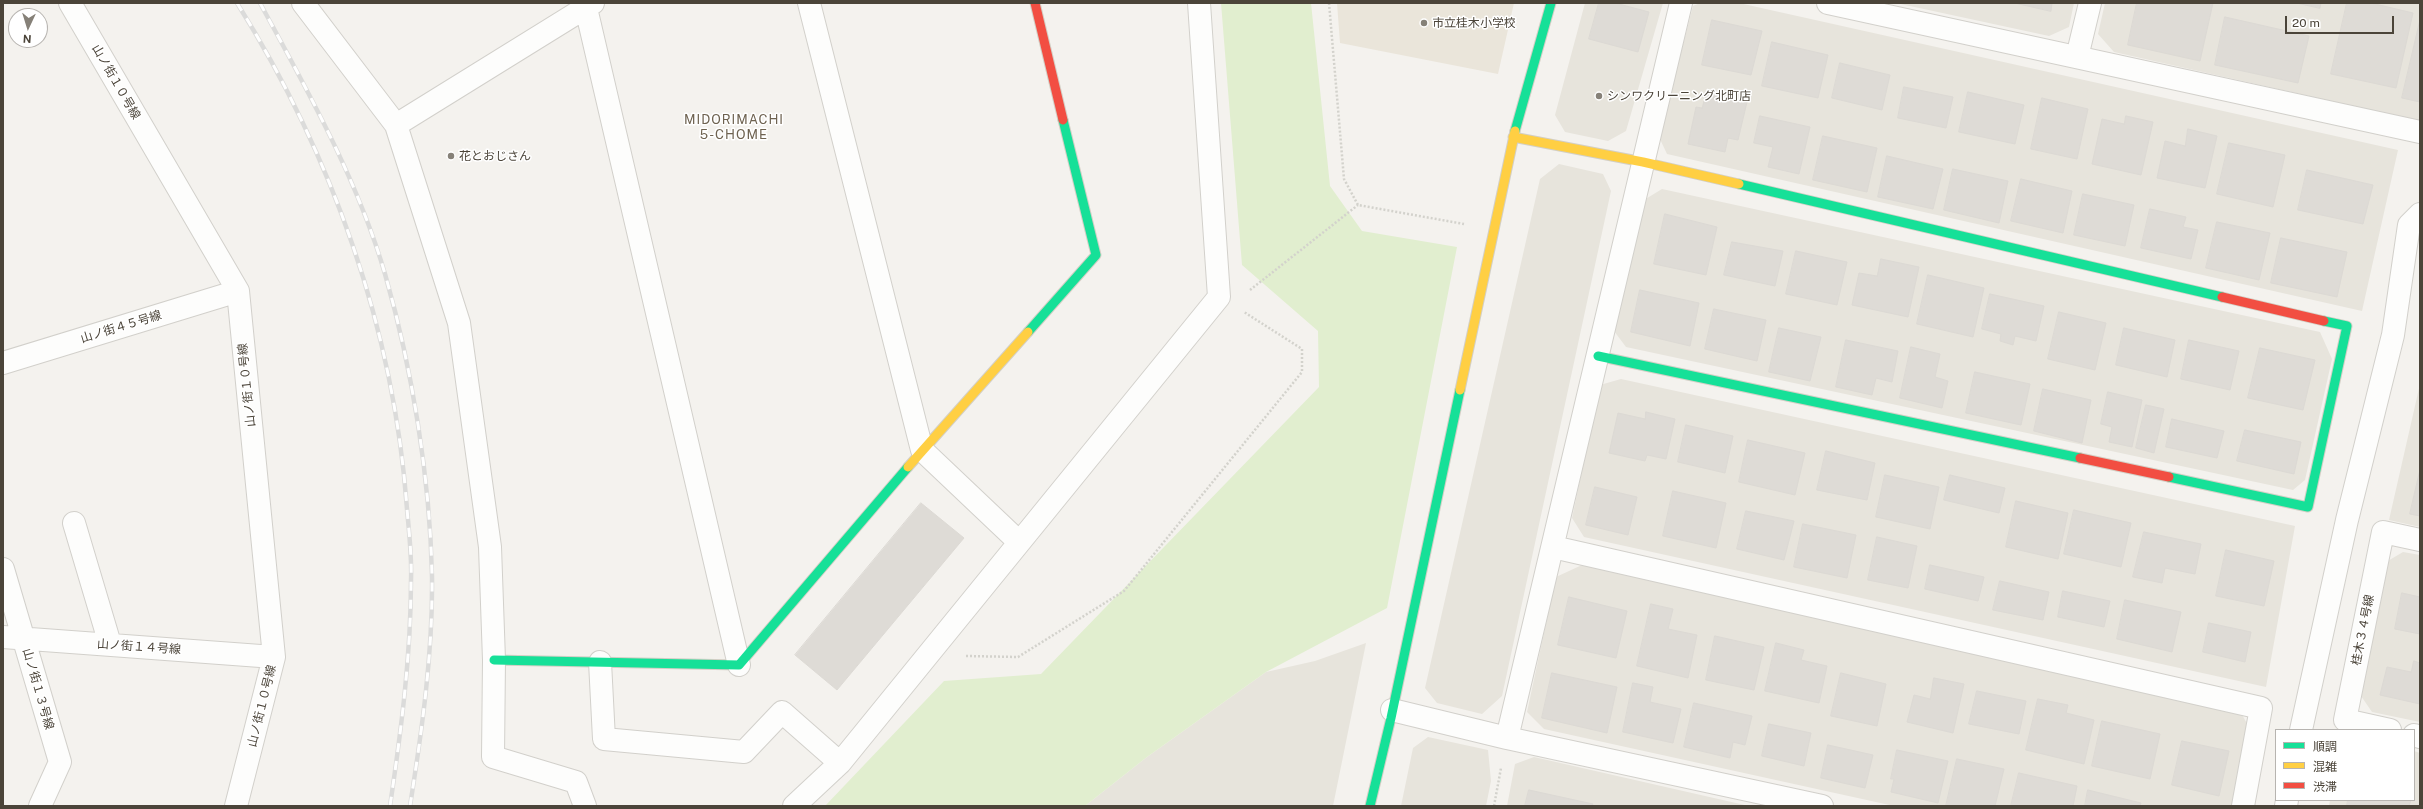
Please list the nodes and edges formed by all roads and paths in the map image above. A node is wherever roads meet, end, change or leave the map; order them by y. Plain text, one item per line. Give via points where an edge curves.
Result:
1 (70, 3) edge
2 (303, 3) edge
3 (809, 3) edge
4 (1035, 3) edge
5 (1199, 3) edge
6 (1329, 3) edge
7 (1551, 3) edge
8 (1681, 3) edge
9 (1828, 3) edge
10 (2090, 3) edge
11 (587, 5) edge
12 (2077, 57) junction
13 (396, 125) junction
14 (2420, 132) edge
15 (1513, 137) junction
16 (1644, 162) junction
17 (1358, 205) junction
18 (2420, 214) edge
19 (1468, 224) dead end
20 (238, 291) junction
21 (1219, 297) junction
22 (1598, 356) junction
23 (3, 363) edge
24 (922, 450) junction
25 (74, 523) dead end
26 (2420, 540) edge
27 (1020, 542) junction
28 (1553, 547) junction
29 (3, 569) edge
30 (13, 637) edge
31 (110, 644) junction
32 (927, 656) junction
33 (274, 657) junction
34 (494, 660) junction
35 (600, 662) junction
36 (739, 665) junction
37 (1392, 710) junction
38 (2301, 729) edge
39 (2386, 729) edge
40 (1507, 738) junction
41 (840, 762) junction
42 (40, 806) edge
43 (236, 806) edge
44 (585, 806) edge
45 (794, 806) edge
46 (1370, 806) edge
47 (1494, 806) edge
48 (1822, 806) edge
49 (2243, 806) edge

1 - 20 street, 山ノ街１０号線
2 - 13 street
3 - 24 street
4 - 24 street via 1096,254
5 - 21 street
6 - 17 path via 1344,179
7 - 15 street
8 - 16 street
9 - 12 street
10 - 12 street
11 - 13 street
11 - 36 street
12 - 14 street
13 - 34 street via 459,323 490,548
15 - 16 street
15 - 37 street
16 - 22 street
16 - 22 street via 2347,326 2308,507
17 - 19 path
17 - 21 path via 1247,292
18 - 38 street via 2409,225 2393,335 2345,528
20 - 23 street, 山ノ街４５号線
20 - 33 street, 山ノ街１０号線
21 - 27 street
21 - 32 path via 1302,350 1302,372 1124,591 1018,657
22 - 28 street
24 - 27 street
24 - 36 street
25 - 31 street
26 - 39 street, 桂木３４号線 via 2383,532 2345,720
27 - 32 street
28 - 40 street
28 - 49 street via 2261,708
29 - 30 street, 山ノ街１３号線
30 - 31 street, 山ノ街１４号線
30 - 42 street, 山ノ街１３号線 via 60,762
31 - 33 street, 山ノ街１４号線
32 - 41 street
33 - 43 street, 山ノ街１０号線
34 - 35 street
34 - 44 street via 494,757 576,782
35 - 36 street
35 - 41 street via 604,739 744,752 782,712
37 - 40 street
37 - 46 street
40 - 47 path
40 - 48 street
41 - 45 street

